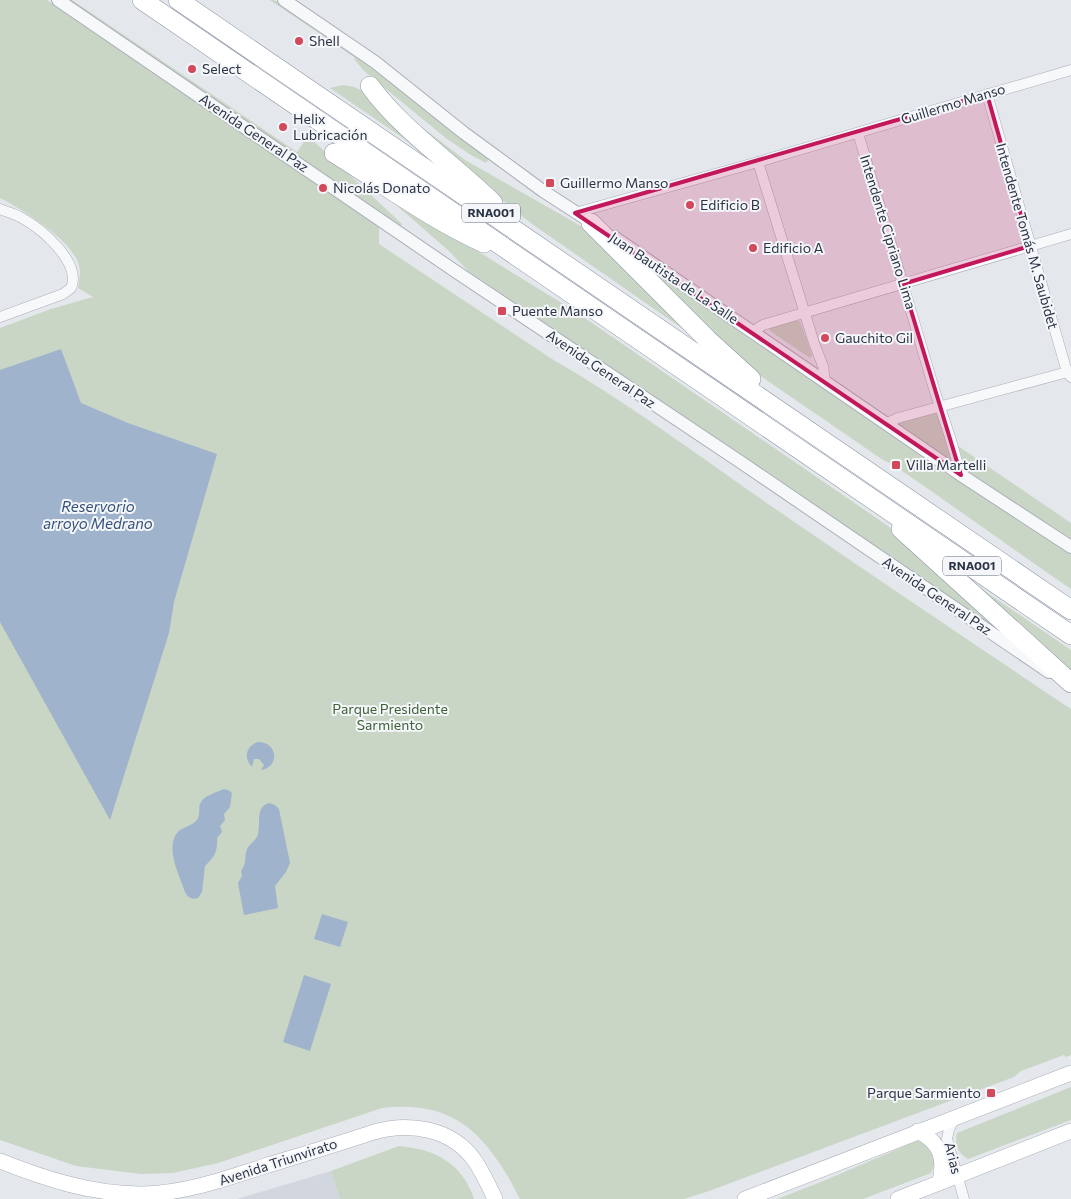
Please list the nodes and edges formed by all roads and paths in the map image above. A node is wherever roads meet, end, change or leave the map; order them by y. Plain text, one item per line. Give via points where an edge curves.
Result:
1 (58, 0) edge
2 (142, 0) edge
3 (178, 0) edge
4 (284, 0) edge
5 (1071, 70) edge
6 (370, 86) dead end
7 (987, 94) junction
8 (858, 133) junction
9 (334, 152) dead end
10 (758, 162) junction
11 (0, 209) edge
12 (583, 218) junction
13 (1071, 234) edge
14 (529, 239) junction
15 (1030, 246) junction
16 (524, 261) junction
17 (904, 284) junction
18 (804, 314) junction
19 (0, 317) edge
20 (752, 332) junction
21 (1070, 373) edge
22 (825, 381) junction
23 (940, 407) junction
24 (887, 423) junction
25 (803, 427) junction
26 (961, 475) junction
27 (873, 498) junction
28 (1071, 547) edge
29 (1046, 593) junction
30 (1071, 606) edge
31 (1071, 610) edge
32 (1071, 635) edge
33 (1071, 683) edge
34 (1071, 686) edge
35 (1071, 1073) edge
36 (955, 1118) junction
37 (918, 1131) junction
38 (1071, 1131) edge
39 (0, 1161) edge
40 (957, 1175) junction
41 (940, 1182) junction
42 (495, 1199) edge
43 (745, 1199) edge
44 (898, 1199) edge
45 (964, 1199) edge

1 - 34 street, Avenida General Paz
2 - 16 highway, RNA001
3 - 14 highway, RNA001
4 - 12 street, Juan Bautista de La Salle via 375,62 464,133
5 - 7 street, Guillermo Manso
6 - 14 highway via 402,121 480,190
7 - 8 street, Guillermo Manso
7 - 15 street, Intendente Tomás M. Saubidet
8 - 10 street, Guillermo Manso
8 - 17 street, Intendente Cipriano Lima
9 - 16 highway via 460,232
10 - 12 street, Guillermo Manso
10 - 18 street
11 - 19 street via 22,218 43,234 67,258 74,275 71,288 63,294
12 - 20 street, Juan Bautista de La Salle
12 - 25 highway
13 - 15 street
14 - 25 highway, RNA001
15 - 17 street
15 - 21 street, Intendente Tomás M. Saubidet
16 - 27 highway, RNA001
17 - 18 street
17 - 23 street, Intendente Cipriano Lima
18 - 20 street via 763,325
18 - 22 street via 823,366
20 - 22 street, Juan Bautista de La Salle
21 - 23 street
22 - 24 street, Juan Bautista de La Salle
23 - 24 street
23 - 26 street, Intendente Cipriano Lima
24 - 26 street, Juan Bautista de La Salle
25 - 29 highway, RNA001
26 - 28 street, Juan Bautista de La Salle
27 - 32 highway, RNA001
27 - 33 highway via 904,532
29 - 30 highway
29 - 31 highway, RNA001
35 - 36 main road
36 - 37 main road
36 - 40 street, Arias via 947,1139
37 - 41 main road via 935,1143 940,1152
37 - 43 main road
38 - 40 main road
39 - 42 main road, Avenida Triunvirato via 81,1186 142,1194 171,1192 209,1184 391,1127 409,1126 444,1136 460,1145 474,1159
40 - 41 main road
40 - 45 street, Arias
41 - 44 main road

